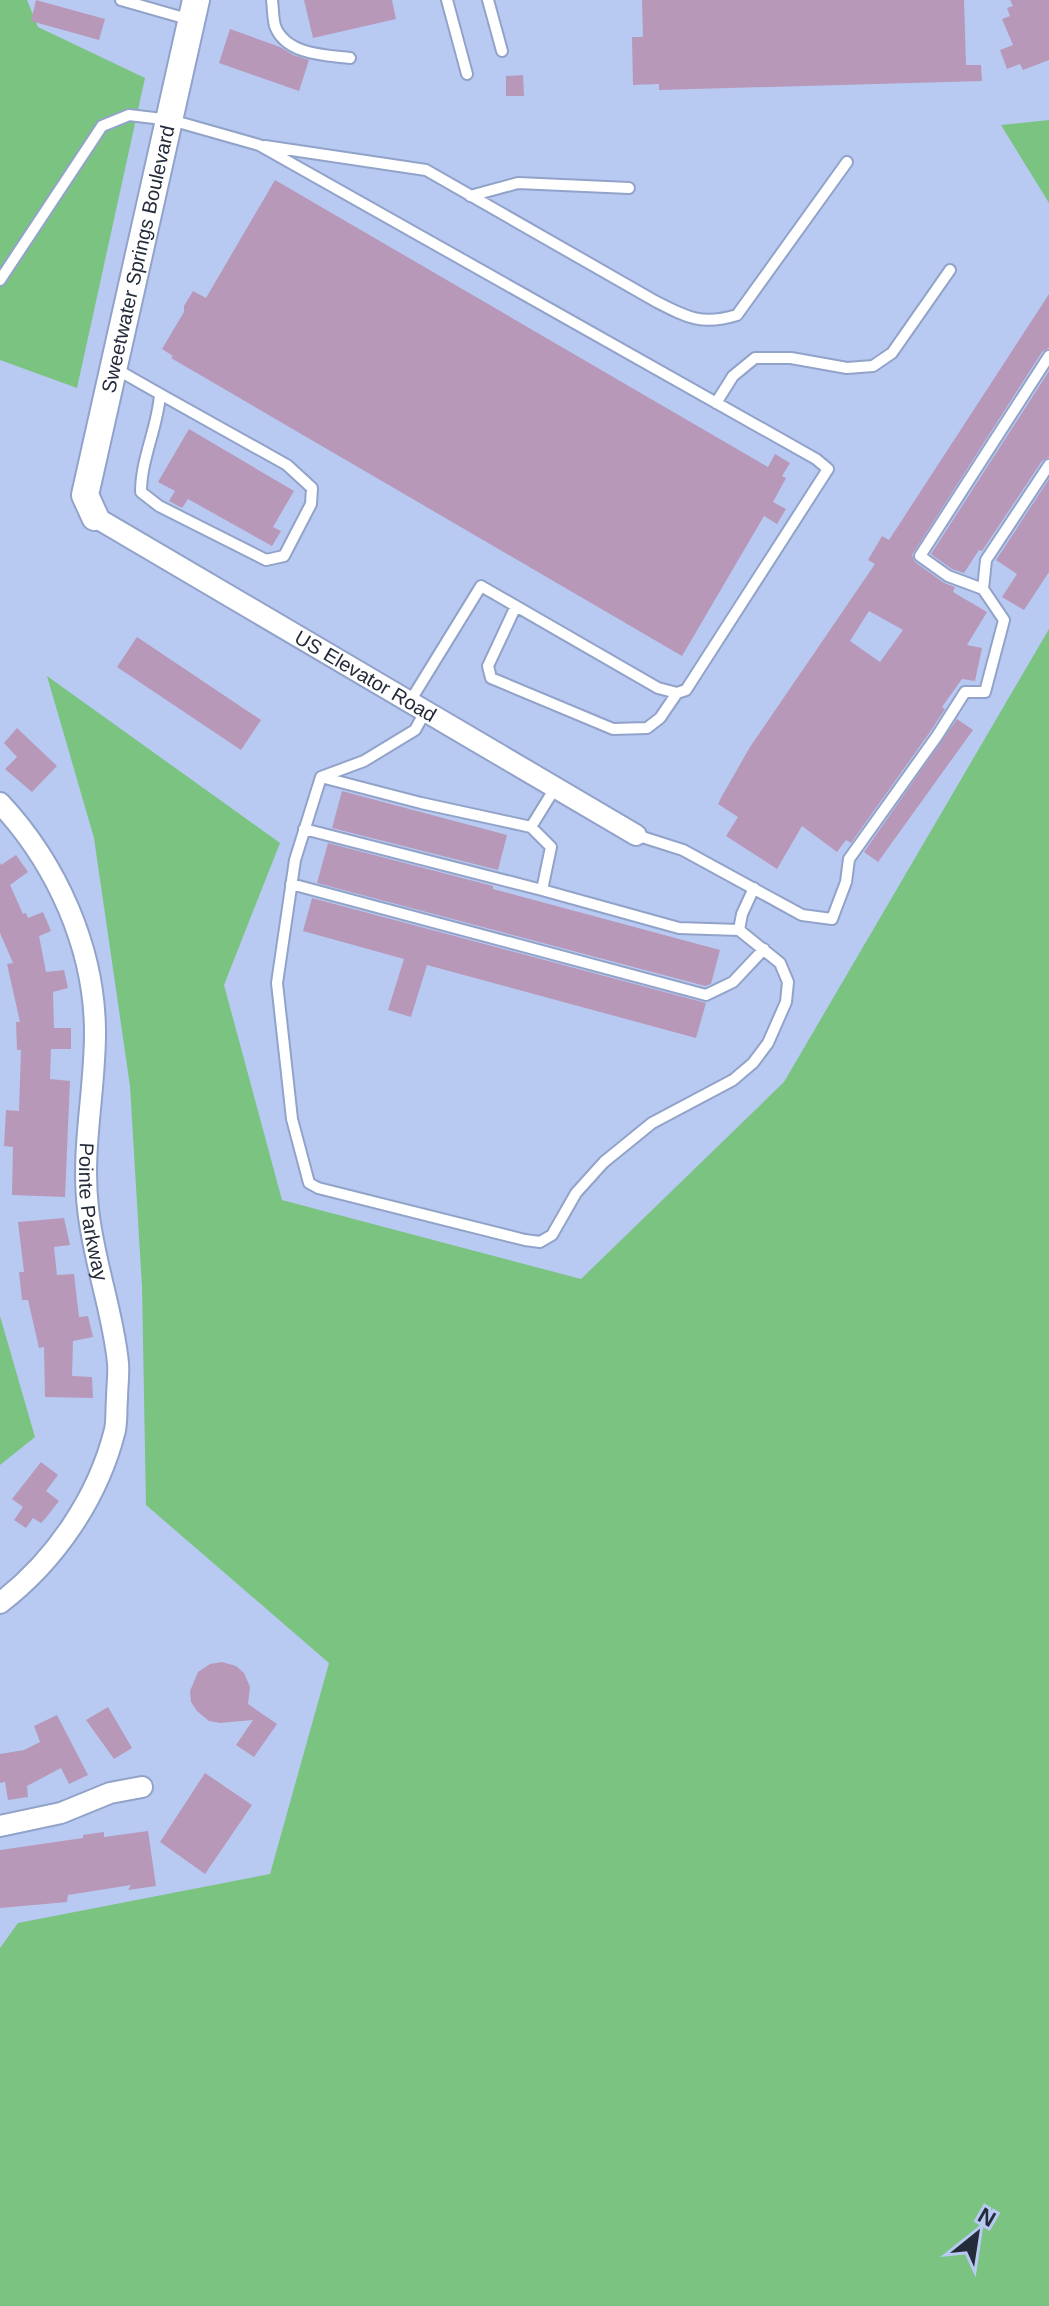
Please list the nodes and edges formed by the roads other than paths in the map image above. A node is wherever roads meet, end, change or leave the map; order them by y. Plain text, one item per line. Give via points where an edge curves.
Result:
1 (121, 0) edge
2 (272, 0) edge
3 (447, 0) edge
4 (488, 0) edge
5 (194, 10) edge
6 (502, 51) dead end
7 (350, 58) dead end
8 (467, 74) dead end
9 (171, 120) junction
10 (259, 145) junction
11 (847, 162) dead end
12 (629, 188) dead end
13 (470, 196) junction
14 (950, 270) dead end
15 (0, 280) edge
16 (1049, 356) edge
17 (114, 368) junction
18 (160, 394) junction
19 (716, 403) junction
20 (1049, 465) edge
21 (95, 517) joint
22 (983, 589) junction
23 (516, 606) junction
24 (677, 693) junction
25 (417, 707) junction
26 (321, 777) junction
27 (555, 788) junction
28 (0, 803) edge
29 (531, 827) junction
30 (304, 829) junction
31 (636, 835) joint
32 (291, 884) junction
33 (754, 888) junction
34 (542, 890) junction
35 (739, 930) junction
36 (764, 949) junction
37 (0, 1603) edge
38 (142, 1787) dead end
39 (0, 1826) edge

1 - 5 lane
2 - 7 lane via 276,28 293,46
3 - 8 lane
4 - 6 lane
5 - 9 street, Sweetwater Springs Boulevard
9 - 10 lane
9 - 15 lane via 129,115 102,126
9 - 17 street, Sweetwater Springs Boulevard
10 - 13 lane via 426,170
10 - 19 lane
11 - 13 lane via 737,315 714,322 688,318
12 - 13 lane via 518,183
14 - 19 lane via 892,353 873,366 755,358 733,376
16 - 22 lane via 920,556 948,576
17 - 18 lane
17 - 21 street, Sweetwater Springs Boulevard via 85,495
18 - 18 lane via 141,492 266,560 284,556 311,504 312,488 287,465
19 - 24 lane via 828,469 686,690
20 - 22 lane via 986,560
21 - 25 street, US Elevator Road
22 - 33 lane via 1004,620 985,692 965,692 849,859 832,919 802,915
23 - 24 lane via 658,688
23 - 24 lane via 488,666 491,678 613,729 647,728
23 - 25 lane via 481,586
25 - 26 lane via 415,730 364,761
25 - 27 street, US Elevator Road
26 - 29 lane
26 - 30 lane
27 - 29 lane
27 - 31 street, US Elevator Road
28 - 37 street, Pointe Parkway via 58,886 92,987 88,1210 118,1364 116,1427 94,1487 61,1542
29 - 34 lane via 551,847
30 - 32 lane
30 - 34 lane
31 - 33 lane via 683,850
32 - 36 lane via 706,995 733,982
32 - 36 lane via 277,983 292,1119 309,1183 525,1240 540,1242 552,1235 576,1193 652,1123 733,1080 753,1063 786,1002 788,982 780,963
33 - 35 lane
34 - 35 lane via 679,928
35 - 36 lane
38 - 39 street

